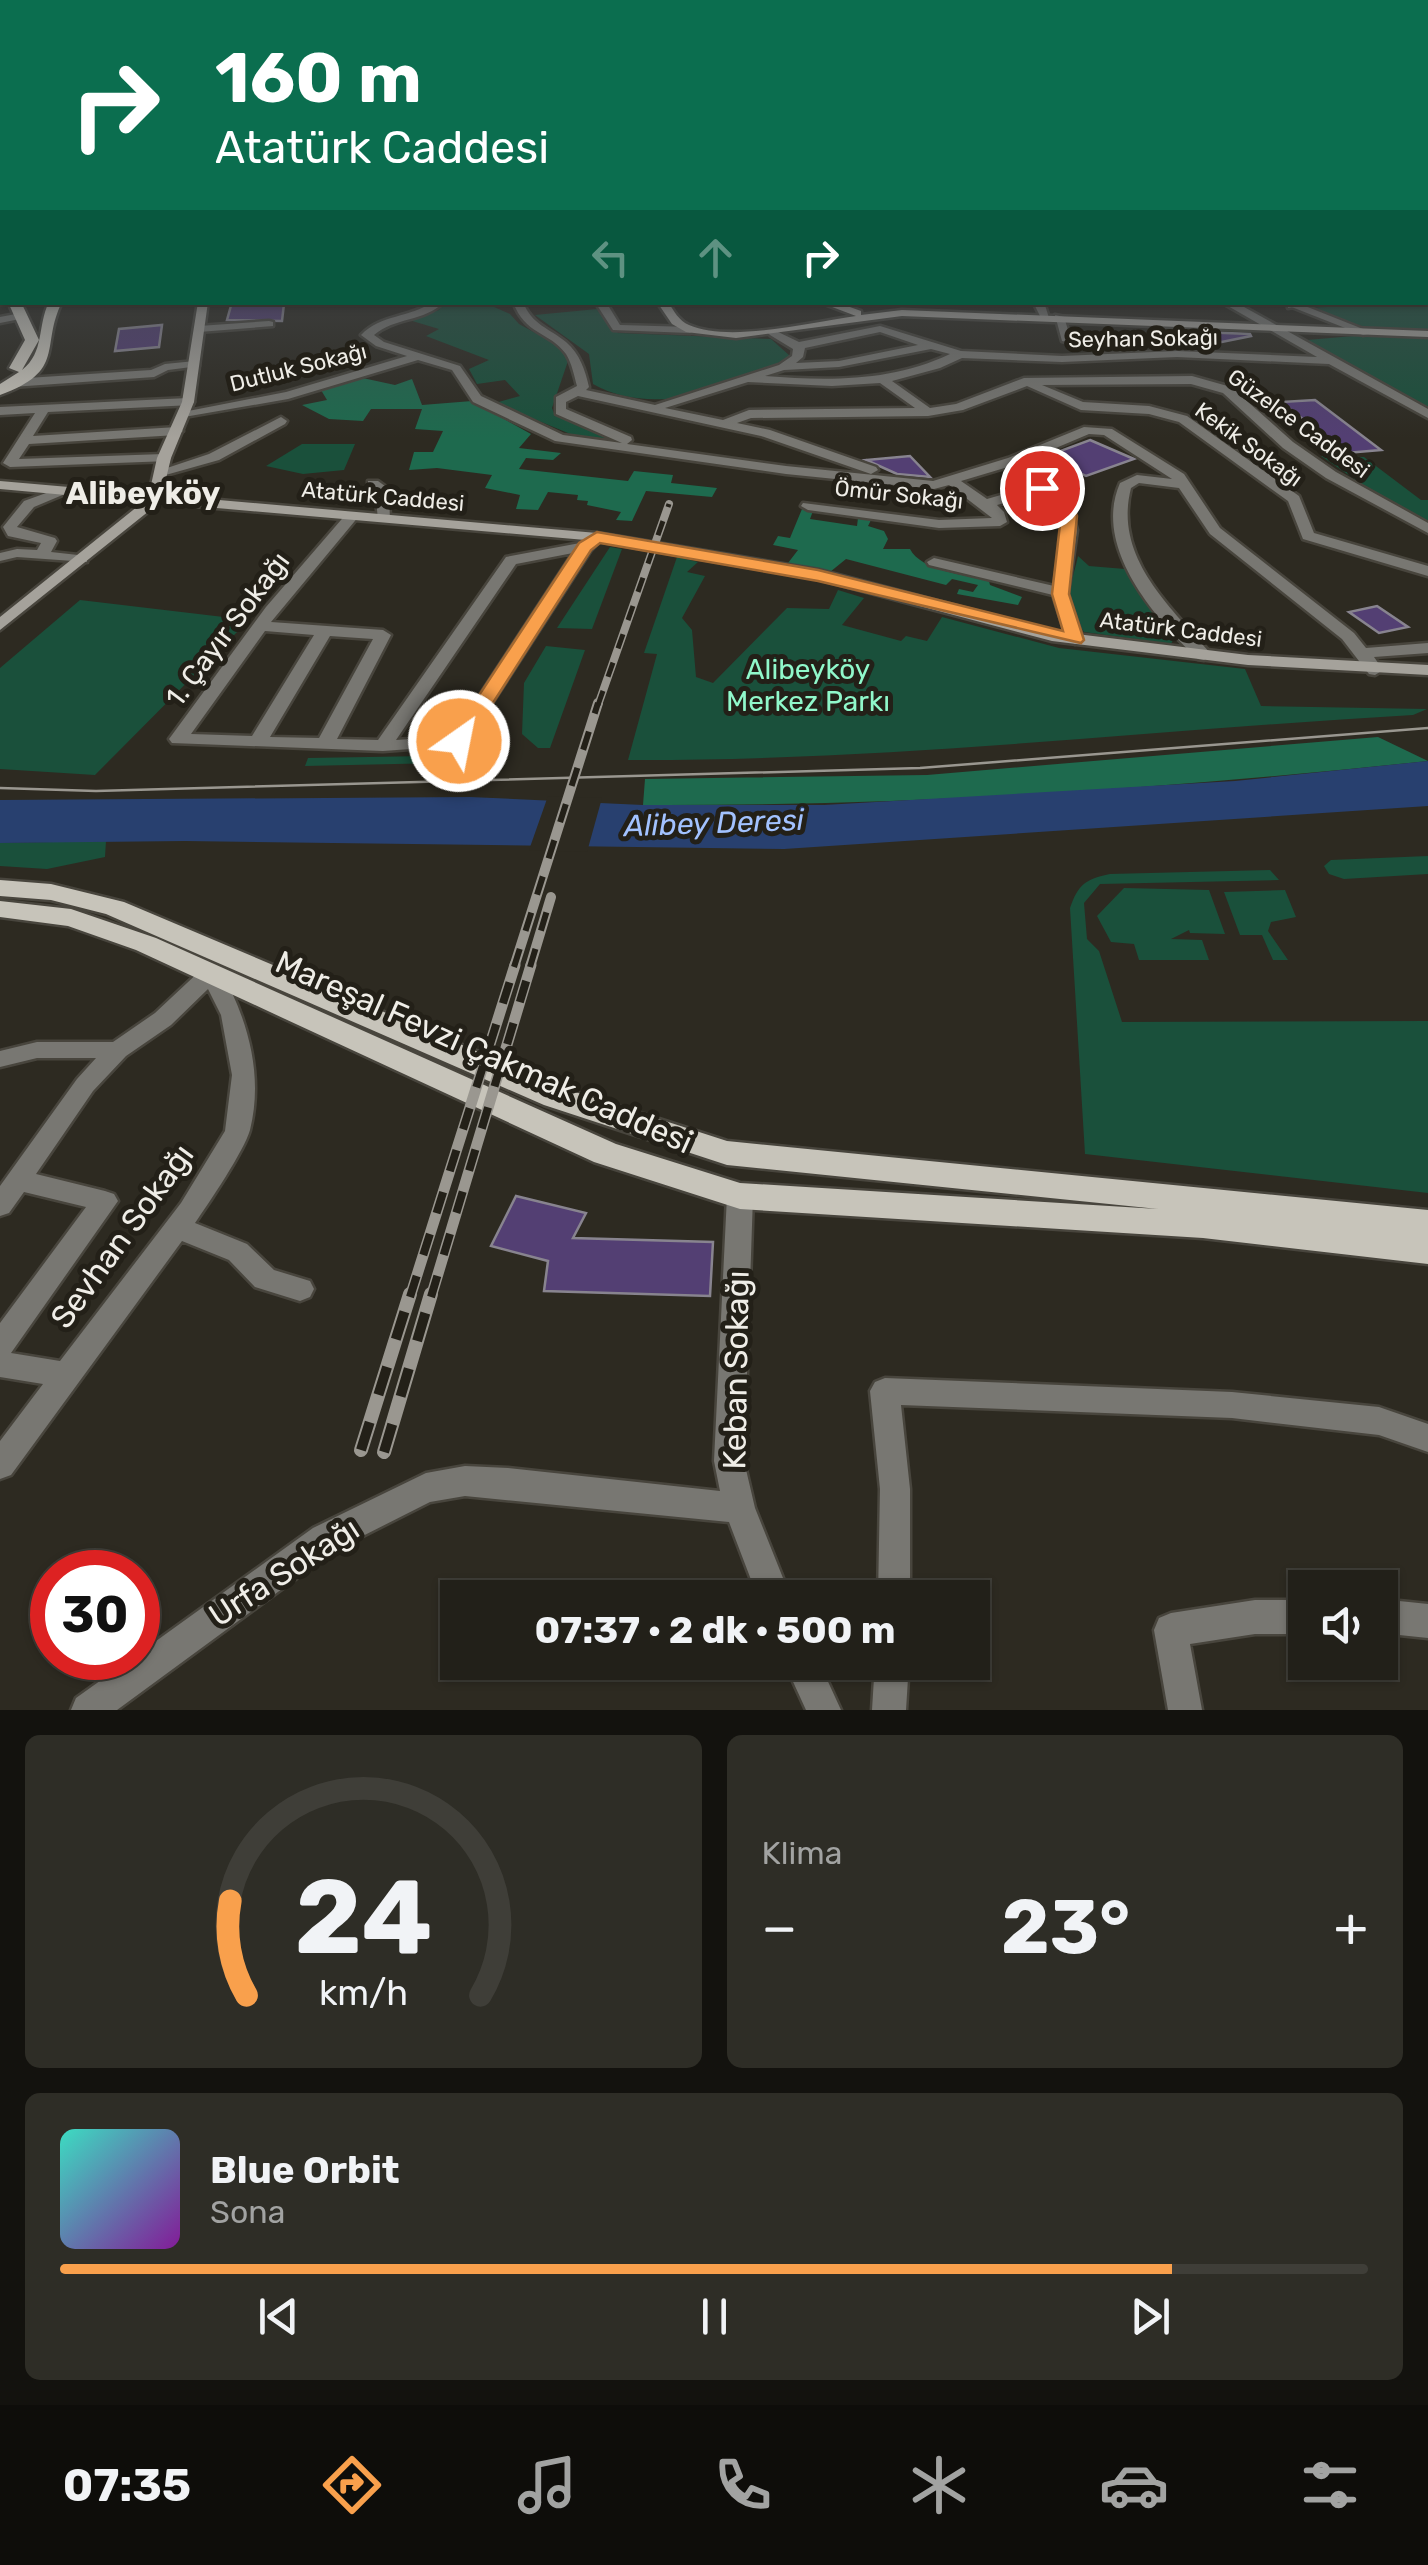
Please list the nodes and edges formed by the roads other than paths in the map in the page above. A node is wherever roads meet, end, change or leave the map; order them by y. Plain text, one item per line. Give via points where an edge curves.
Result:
1 (54, 305) edge
2 (204, 305) edge
3 (435, 305) edge
4 (519, 305) edge
5 (602, 305) edge
6 (664, 305) edge
7 (833, 305) edge
8 (1040, 305) edge
9 (1231, 305) edge
10 (1291, 305) edge
11 (18, 309) edge
12 (864, 315) junction
13 (1045, 316) junction
14 (1059, 317) junction
15 (0, 320) edge
16 (269, 324) dead end
17 (200, 329) junction
18 (690, 330) junction
19 (1279, 331) junction
20 (774, 333) junction
21 (1366, 333) junction
22 (1428, 334) edge
23 (1068, 341) dead end
24 (934, 344) junction
25 (796, 346) junction
26 (960, 354) junction
27 (421, 356) junction
28 (1327, 361) junction
29 (195, 364) junction
30 (782, 367) junction
31 (882, 378) junction
32 (752, 380) junction
33 (1024, 382) junction
34 (4, 384) edge
35 (577, 392) junction
36 (186, 407) junction
37 (654, 407) junction
38 (43, 410) junction
39 (0, 411) edge
40 (928, 412) junction
41 (1428, 414) edge
42 (281, 422) dead end
43 (726, 423) junction
44 (177, 432) junction
45 (123, 434) junction
46 (24, 440) junction
47 (667, 452) junction
48 (114, 458) junction
49 (160, 479) junction
50 (952, 481) junction
51 (916, 483) junction
52 (374, 484) dead end
53 (1184, 484) junction
54 (0, 485) edge
55 (65, 491) junction
56 (986, 504) junction
57 (808, 506) dead end
58 (352, 516) junction
59 (385, 519) junction
60 (1428, 529) edge
61 (591, 542) junction
62 (42, 555) junction
63 (0, 557) edge
64 (82, 559) junction
65 (934, 562) dead end
66 (1428, 571) edge
67 (1060, 592) junction
68 (0, 625) edge
69 (260, 626) junction
70 (325, 630) junction
71 (1074, 640) junction
72 (1428, 648) edge
73 (1366, 653) junction
74 (1204, 655) junction
75 (1375, 670) junction
76 (1428, 670) edge
77 (257, 743) junction
78 (325, 745) junction
79 (383, 746) junction
80 (0, 888) edge
81 (0, 909) edge
82 (212, 973) junction
83 (118, 1050) junction
84 (0, 1059) edge
85 (776, 1160) junction
86 (21, 1181) junction
87 (740, 1196) junction
88 (0, 1206) edge
89 (1428, 1223) edge
90 (175, 1226) junction
91 (1428, 1250) edge
92 (300, 1290) dead end
93 (0, 1346) edge
94 (0, 1364) edge
95 (64, 1375) junction
96 (1428, 1438) edge
97 (0, 1464) edge
98 (739, 1508) junction
99 (768, 1580) edge
100 (894, 1580) edge
101 (1288, 1617) edge
102 (1398, 1618) edge
103 (1428, 1621) edge
104 (810, 1680) edge
105 (891, 1680) edge
106 (88, 1710) edge
107 (824, 1710) edge
108 (889, 1710) edge
109 (1185, 1710) edge

1 - 34 main road via 46,318 51,341 45,355
2 - 17 main road
3 - 27 street via 367,332 380,344
4 - 35 street via 526,322 571,351 567,385
5 - 18 street via 617,328
6 - 18 main road
7 - 12 main road
8 - 13 street
9 - 19 street
10 - 21 street
11 - 15 street
11 - 34 main road via 32,347
12 - 13 main road
12 - 20 main road
13 - 14 main road
14 - 19 main road via 1101,314
14 - 23 street
16 - 17 street
17 - 29 main road
18 - 20 main road
19 - 21 main road
19 - 28 street
20 - 25 street
21 - 22 main road
24 - 25 street via 880,328
24 - 26 street
24 - 30 street via 854,362
25 - 30 street via 796,357
26 - 28 street, Seyhan Sokağı
26 - 31 street via 919,372
27 - 36 street, Dutluk Sokağı via 288,395
27 - 47 street via 456,368 483,403 560,438
28 - 41 street
29 - 34 street via 164,366 154,374
29 - 36 main road
30 - 32 street
31 - 32 street
31 - 40 street
32 - 37 street
33 - 40 street, Güzelce Caddesi
33 - 60 street, Güzelce Caddesi via 1210,383 1331,475
33 - 66 street, Kekik Sokağı via 1081,406 1171,413 1294,499 1308,536
35 - 37 street
35 - 47 street via 558,405 567,416
36 - 38 street, Dutluk Sokağı
36 - 44 main road
37 - 43 street
38 - 39 street, Dutluk Sokağı
38 - 46 street
40 - 43 street, Güzelce Caddesi via 749,414
42 - 49 street
43 - 51 street
44 - 45 street
44 - 49 main road
45 - 46 street
45 - 48 street
46 - 48 street via 10,463
47 - 51 street
48 - 49 street
49 - 55 main road, Atatürk Caddesi via 98,493
49 - 58 main road, Atatürk Caddesi via 220,506
49 - 64 main road
50 - 51 street
50 - 53 street via 1097,429 1156,460
50 - 56 street
52 - 59 street via 382,489
53 - 73 street via 1214,531
53 - 74 street via 1137,480 1125,486 1118,508 1139,577
54 - 55 main road, Atatürk Caddesi
55 - 62 street via 30,504 10,527 12,533 50,541
56 - 57 street, Ömür Sokağı via 1000,522 900,520
56 - 67 street via 1042,488 1061,494 1070,530
58 - 59 main road, Atatürk Caddesi
58 - 69 street, 1. Çayır Sokağı
59 - 61 main road, Atatürk Caddesi
61 - 71 main road, Atatürk Caddesi via 818,576
61 - 79 street via 511,560
61 - 79 street, 1. Çayır Sokağı via 459,741
62 - 63 street
62 - 64 street
64 - 68 main road
65 - 67 street
67 - 71 street
69 - 70 street
69 - 77 street, 1. Çayır Sokağı via 178,739
70 - 77 street
70 - 78 street via 383,634
71 - 74 main road, Atatürk Caddesi
72 - 73 street
73 - 75 street
74 - 75 main road, Atatürk Caddesi
75 - 76 main road, Atatürk Caddesi
77 - 78 street, 1. Çayır Sokağı
78 - 79 street, 1. Çayır Sokağı
80 - 85 main road, Mareşal Fevzi Çakmak Caddesi via 115,908 555,1097 680,1141
81 - 82 main road, Mareşal Fevzi Çakmak Caddesi via 72,918
82 - 83 street
82 - 87 main road, Mareşal Fevzi Çakmak Caddesi via 606,1152
82 - 90 street, Sevhan Sokağı via 232,1015 244,1075 237,1132
83 - 84 street via 37,1050
83 - 86 street
85 - 87 main road
85 - 89 main road, Mareşal Fevzi Çakmak Caddesi
86 - 88 street
86 - 93 street via 105,1201
87 - 91 main road, Mareşal Fevzi Çakmak Caddesi via 1202,1225
87 - 98 street, Keban Sokağı via 729,1461
90 - 92 street via 238,1252 265,1279
90 - 95 street, Sevhan Sokağı
94 - 95 street
95 - 97 street, Sevhan Sokağı
96 - 100 street via 1379,1422 1232,1405 885,1391 895,1490
98 - 99 street, Keban Sokağı
98 - 106 street, Urfa Sokağı via 508,1483 426,1488 324,1539
101 - 109 street via 1171,1630
102 - 103 street
104 - 107 street
105 - 108 street

